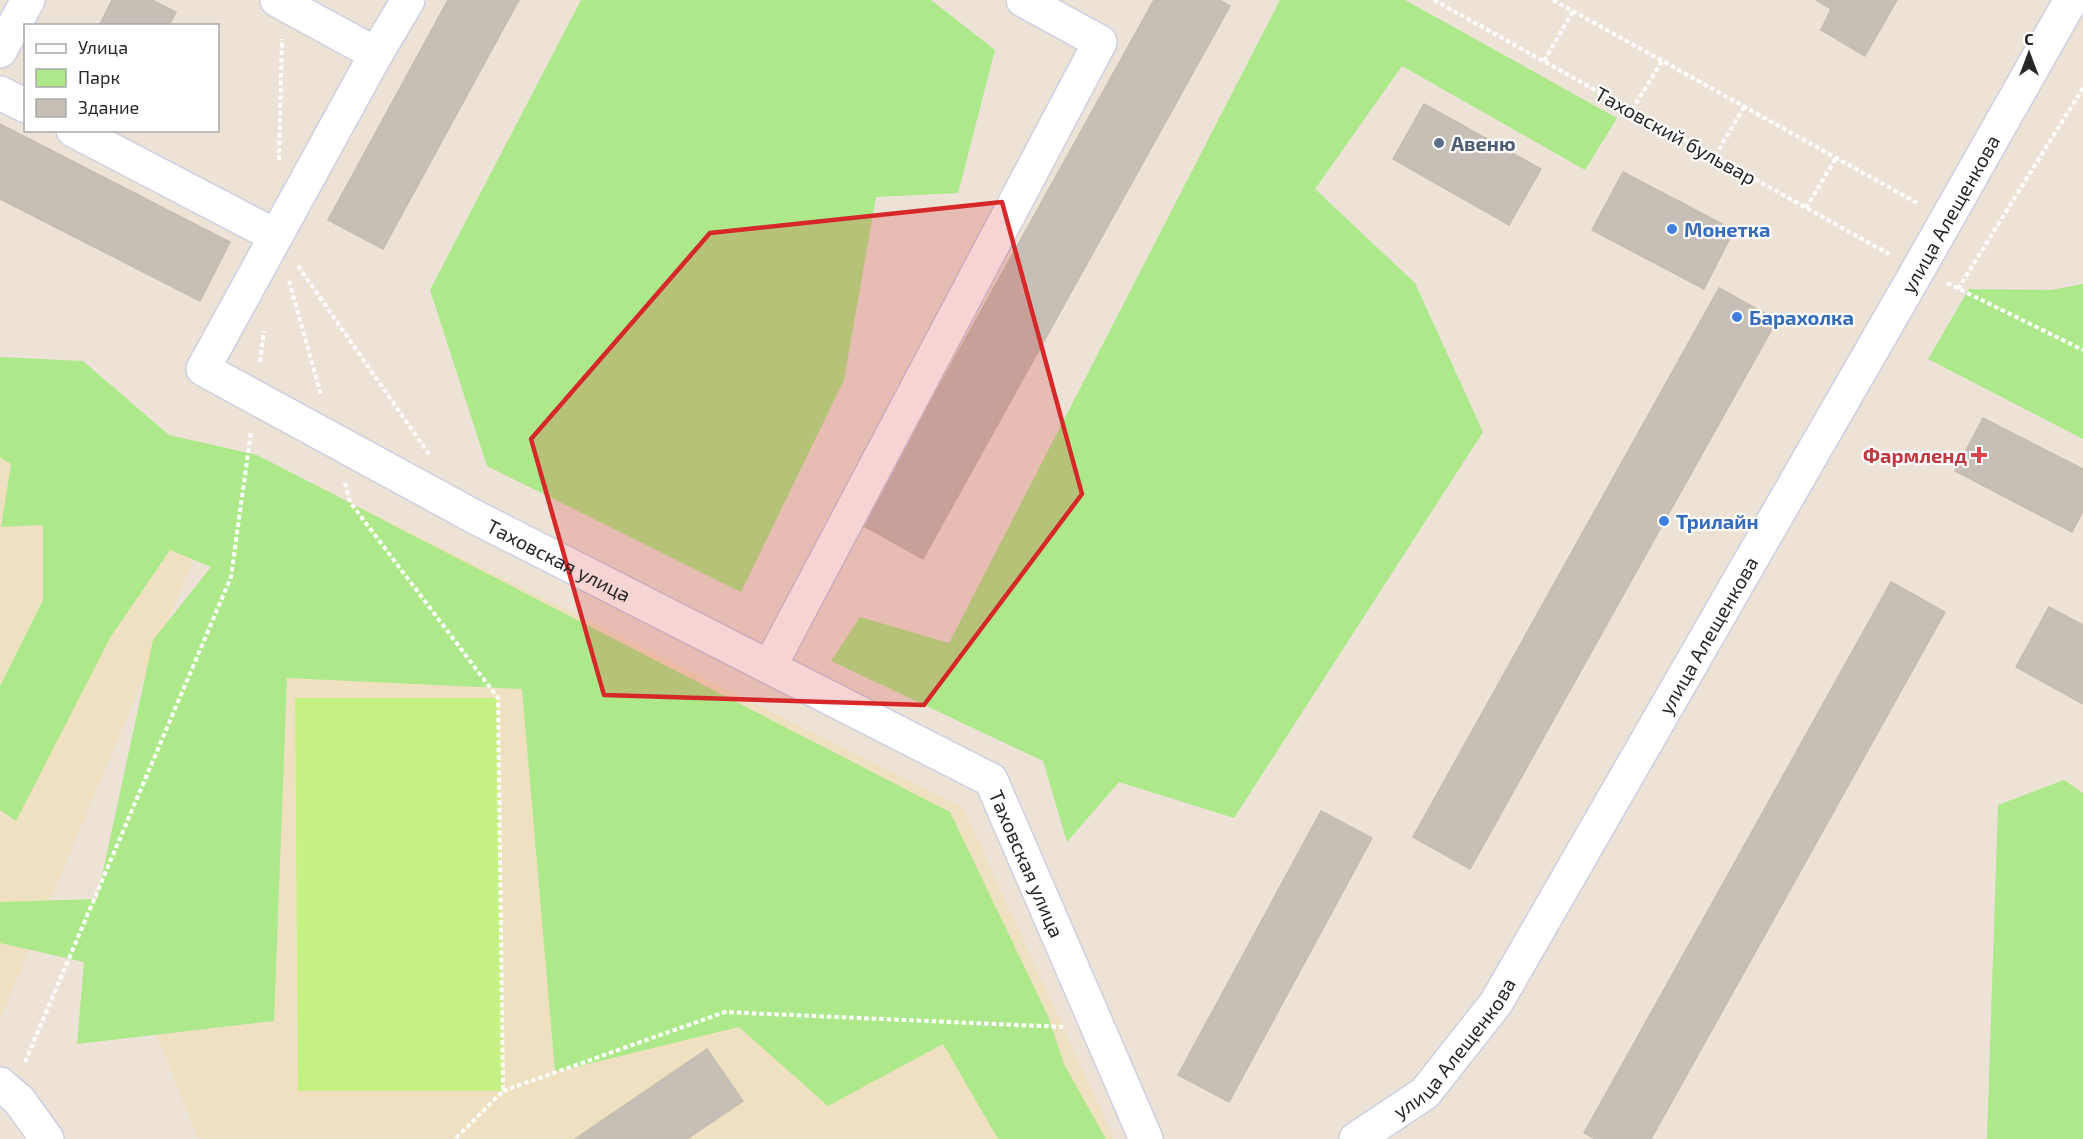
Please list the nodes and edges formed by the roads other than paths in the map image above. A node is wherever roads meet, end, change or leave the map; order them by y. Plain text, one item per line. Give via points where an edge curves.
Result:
1 (28, 0) edge
2 (408, 0) edge
3 (1023, 0) edge
4 (2071, 0) edge
5 (280, 2) edge
6 (0, 51) edge
7 (376, 54) junction
8 (0, 93) edge
9 (24, 105) edge
10 (77, 132) edge
11 (276, 236) junction
12 (770, 666) junction
13 (11, 1077) edge
14 (47, 1139) edge
15 (1146, 1139) edge
16 (1356, 1139) edge

1 - 6 street
2 - 7 street, Таховская улица
3 - 12 street via 1100,42
4 - 16 street, улица Алещенкова via 1496,1003 1425,1093
5 - 7 street
7 - 11 street, Таховская улица
8 - 9 street
10 - 11 street
11 - 12 street, Таховская улица via 203,369 473,516
12 - 15 street, Таховская улица via 991,780
13 - 14 street via 20,1100

